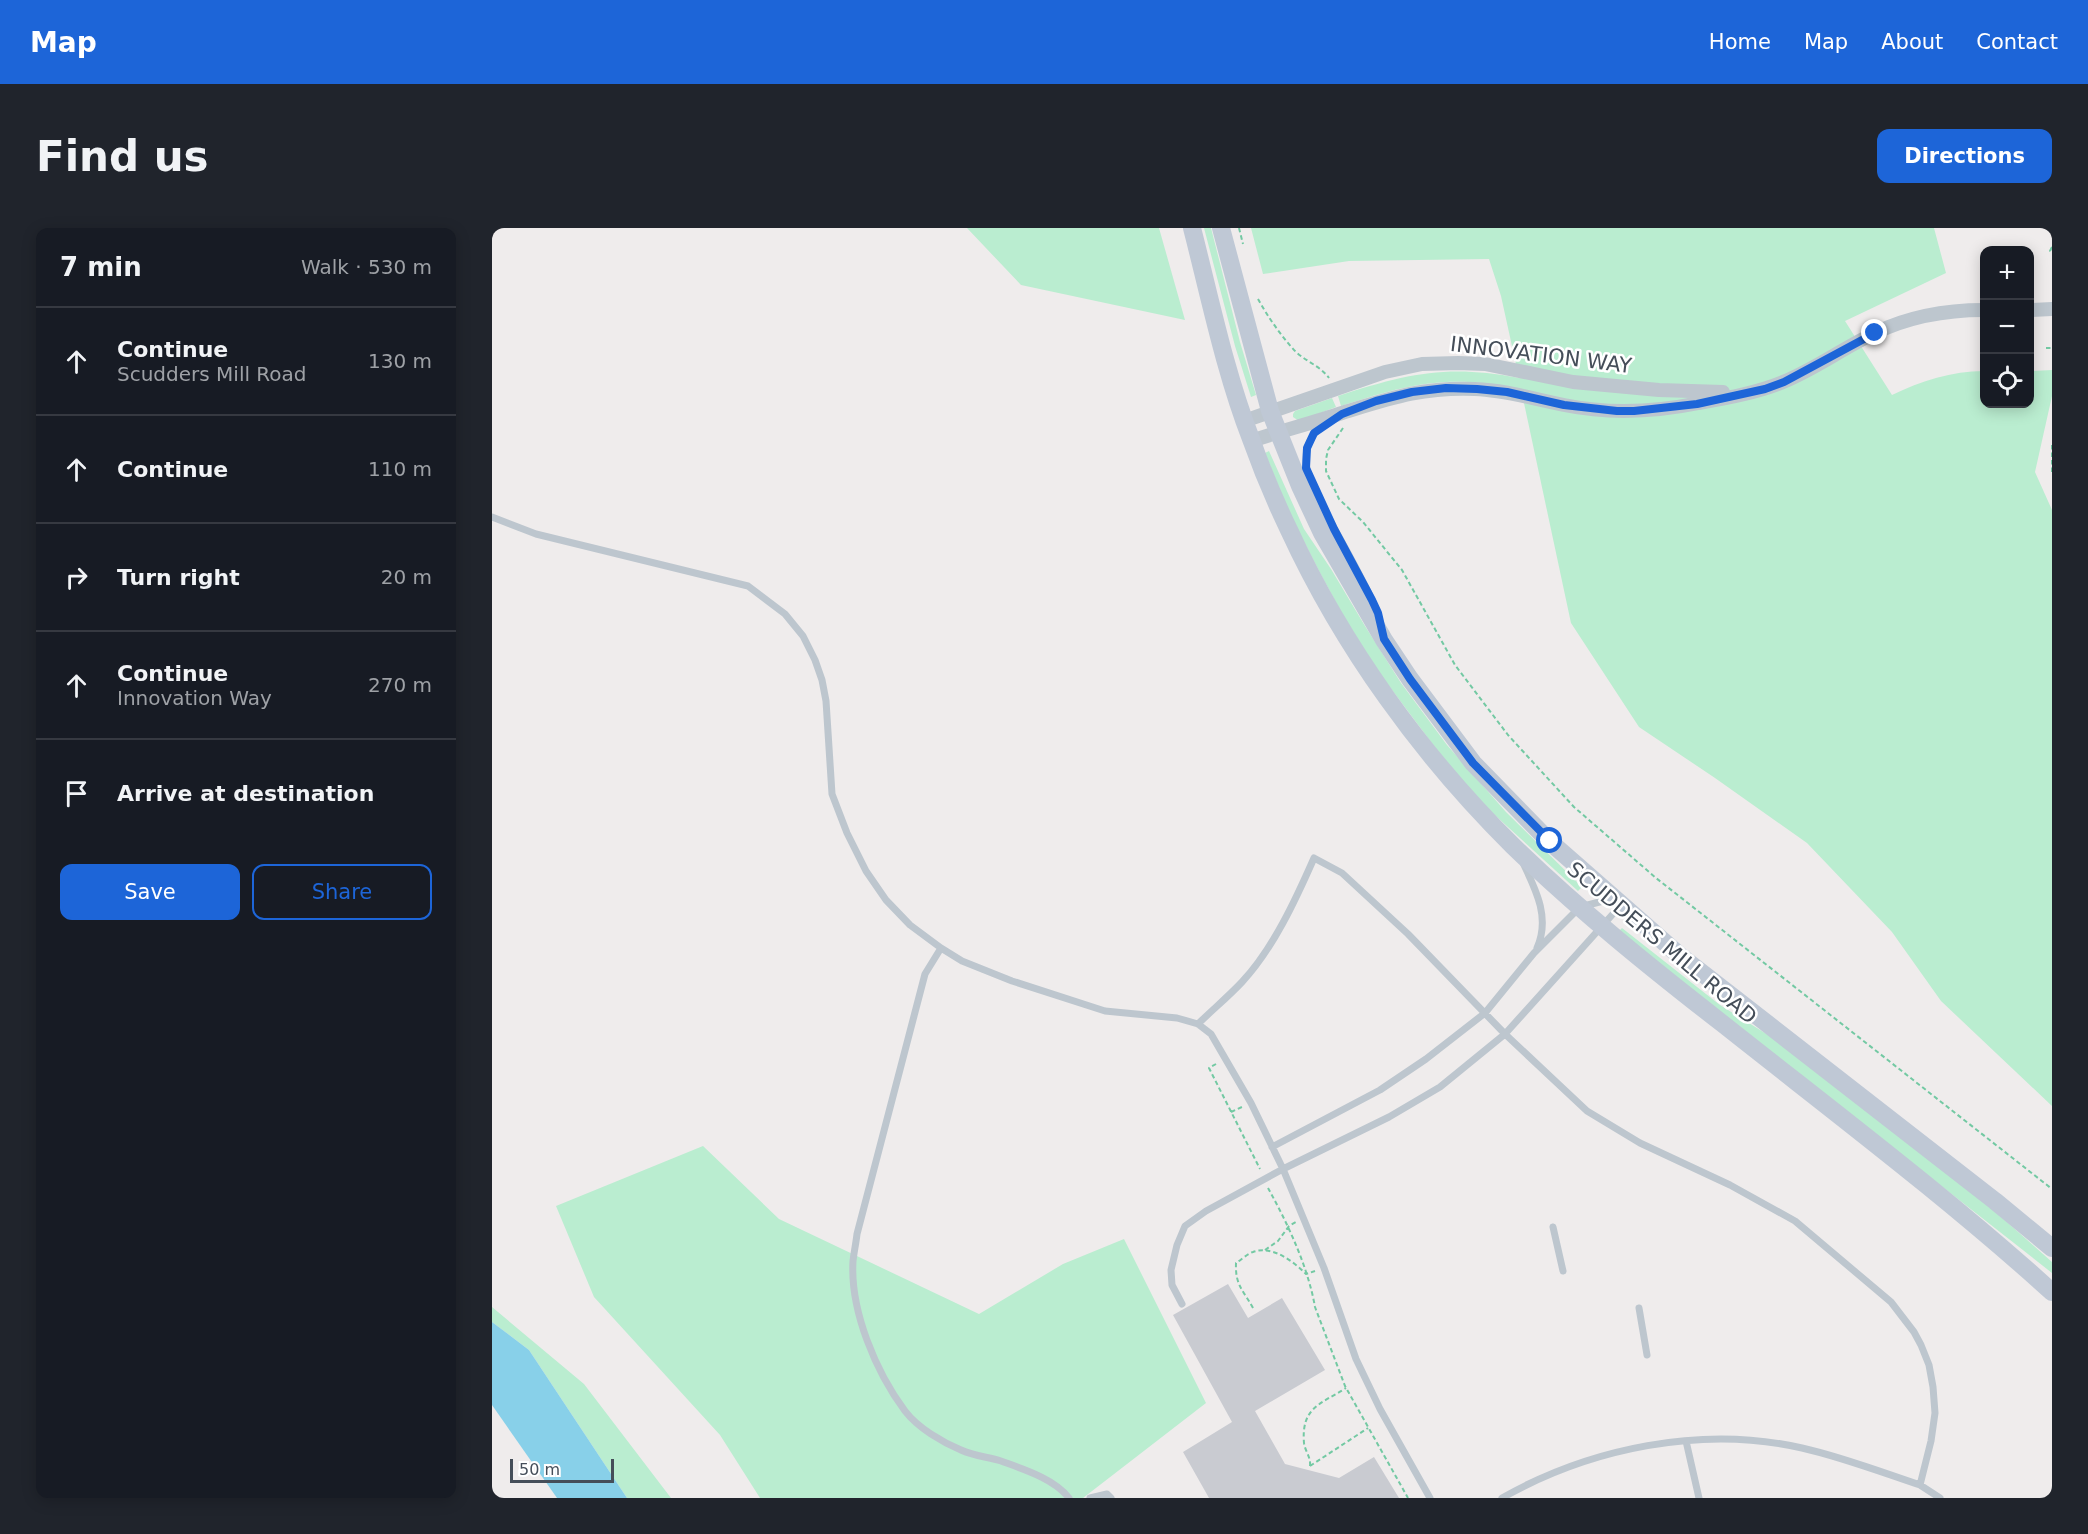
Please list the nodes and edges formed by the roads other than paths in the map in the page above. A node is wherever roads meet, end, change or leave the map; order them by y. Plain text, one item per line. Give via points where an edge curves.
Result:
1 (1192, 228) edge
2 (1221, 228) edge
3 (2052, 309) edge
4 (1980, 310) edge
5 (2034, 310) edge
6 (1601, 384) junction
7 (1743, 393) junction
8 (1598, 410) junction
9 (1270, 411) junction
10 (1342, 414) junction
11 (1244, 421) junction
12 (1278, 432) junction
13 (1251, 441) junction
14 (492, 517) edge
15 (1384, 639) junction
16 (1514, 847) junction
17 (1617, 902) junction
18 (1580, 907) junction
19 (1602, 926) junction
20 (941, 948) junction
21 (1534, 953) junction
22 (1485, 1013) junction
23 (1198, 1024) junction
24 (1505, 1034) junction
25 (1272, 1147) junction
26 (1283, 1169) junction
27 (1553, 1227) dead end
28 (2052, 1248) edge
29 (1563, 1271) dead end
30 (2052, 1292) edge
31 (1182, 1304) dead end
32 (1640, 1308) dead end
33 (1647, 1355) dead end
34 (1686, 1441) junction
35 (1920, 1485) junction
36 (1069, 1498) edge
37 (1090, 1498) edge
38 (1111, 1498) edge
39 (1430, 1498) edge
40 (1502, 1498) edge
41 (1700, 1498) edge
42 (1940, 1498) edge

1 - 11 main road, SCUDDERS MILL ROAD
2 - 9 main road, SCUDDERS MILL ROAD
3 - 5 street
4 - 7 street, INNOVATION WAY via 1908,320 1875,333 1784,382
6 - 7 street, INNOVATION WAY
6 - 8 street
6 - 9 street, INNOVATION WAY via 1485,364 1422,364 1385,372
7 - 8 street, INNOVATION WAY via 1697,404 1634,411
8 - 10 street, INNOVATION WAY via 1507,392 1446,388 1376,401
9 - 11 street, INNOVATION WAY
9 - 12 main road, SCUDDERS MILL ROAD
10 - 12 street, INNOVATION WAY
10 - 15 lane via 1314,433 1307,448 1306,468 1378,613
11 - 13 main road, SCUDDERS MILL ROAD
12 - 13 street, INNOVATION WAY
12 - 15 main road, SCUDDERS MILL ROAD via 1322,533
13 - 16 main road, SCUDDERS MILL ROAD via 1290,532 1363,662 1427,750
14 - 20 lane via 536,534 748,586 785,614 803,636 822,680 832,794 847,833 886,900 910,925
15 - 17 main road, SCUDDERS MILL ROAD via 1473,763
16 - 18 main road, SCUDDERS MILL ROAD
16 - 21 lane via 1540,902 1543,926
17 - 18 lane
17 - 19 lane
17 - 28 main road, SCUDDERS MILL ROAD
18 - 19 main road, SCUDDERS MILL ROAD
18 - 21 lane
19 - 24 lane
19 - 30 main road, SCUDDERS MILL ROAD via 1983,1231
20 - 23 lane via 1012,981 1105,1011 1177,1018
20 - 36 lane via 925,974 857,1234 853,1263 856,1299 868,1344 906,1413 934,1437 962,1451 1026,1471 1048,1481
21 - 22 lane
22 - 23 lane via 1342,873 1314,858 1270,944 1243,981
22 - 24 lane
22 - 25 lane via 1380,1090
23 - 25 lane via 1211,1034 1231,1067
24 - 26 lane via 1440,1087
24 - 35 lane via 1587,1111 1640,1143 1795,1221 1891,1302 1921,1345 1933,1387 1935,1413
25 - 26 lane
26 - 31 lane via 1185,1226 1171,1270 1172,1285
26 - 39 lane via 1356,1359
27 - 29 lane
32 - 33 lane
34 - 35 lane via 1722,1439 1802,1448
34 - 40 lane via 1607,1455 1532,1481
34 - 41 lane
35 - 42 lane
37 - 38 lane via 1107,1494

